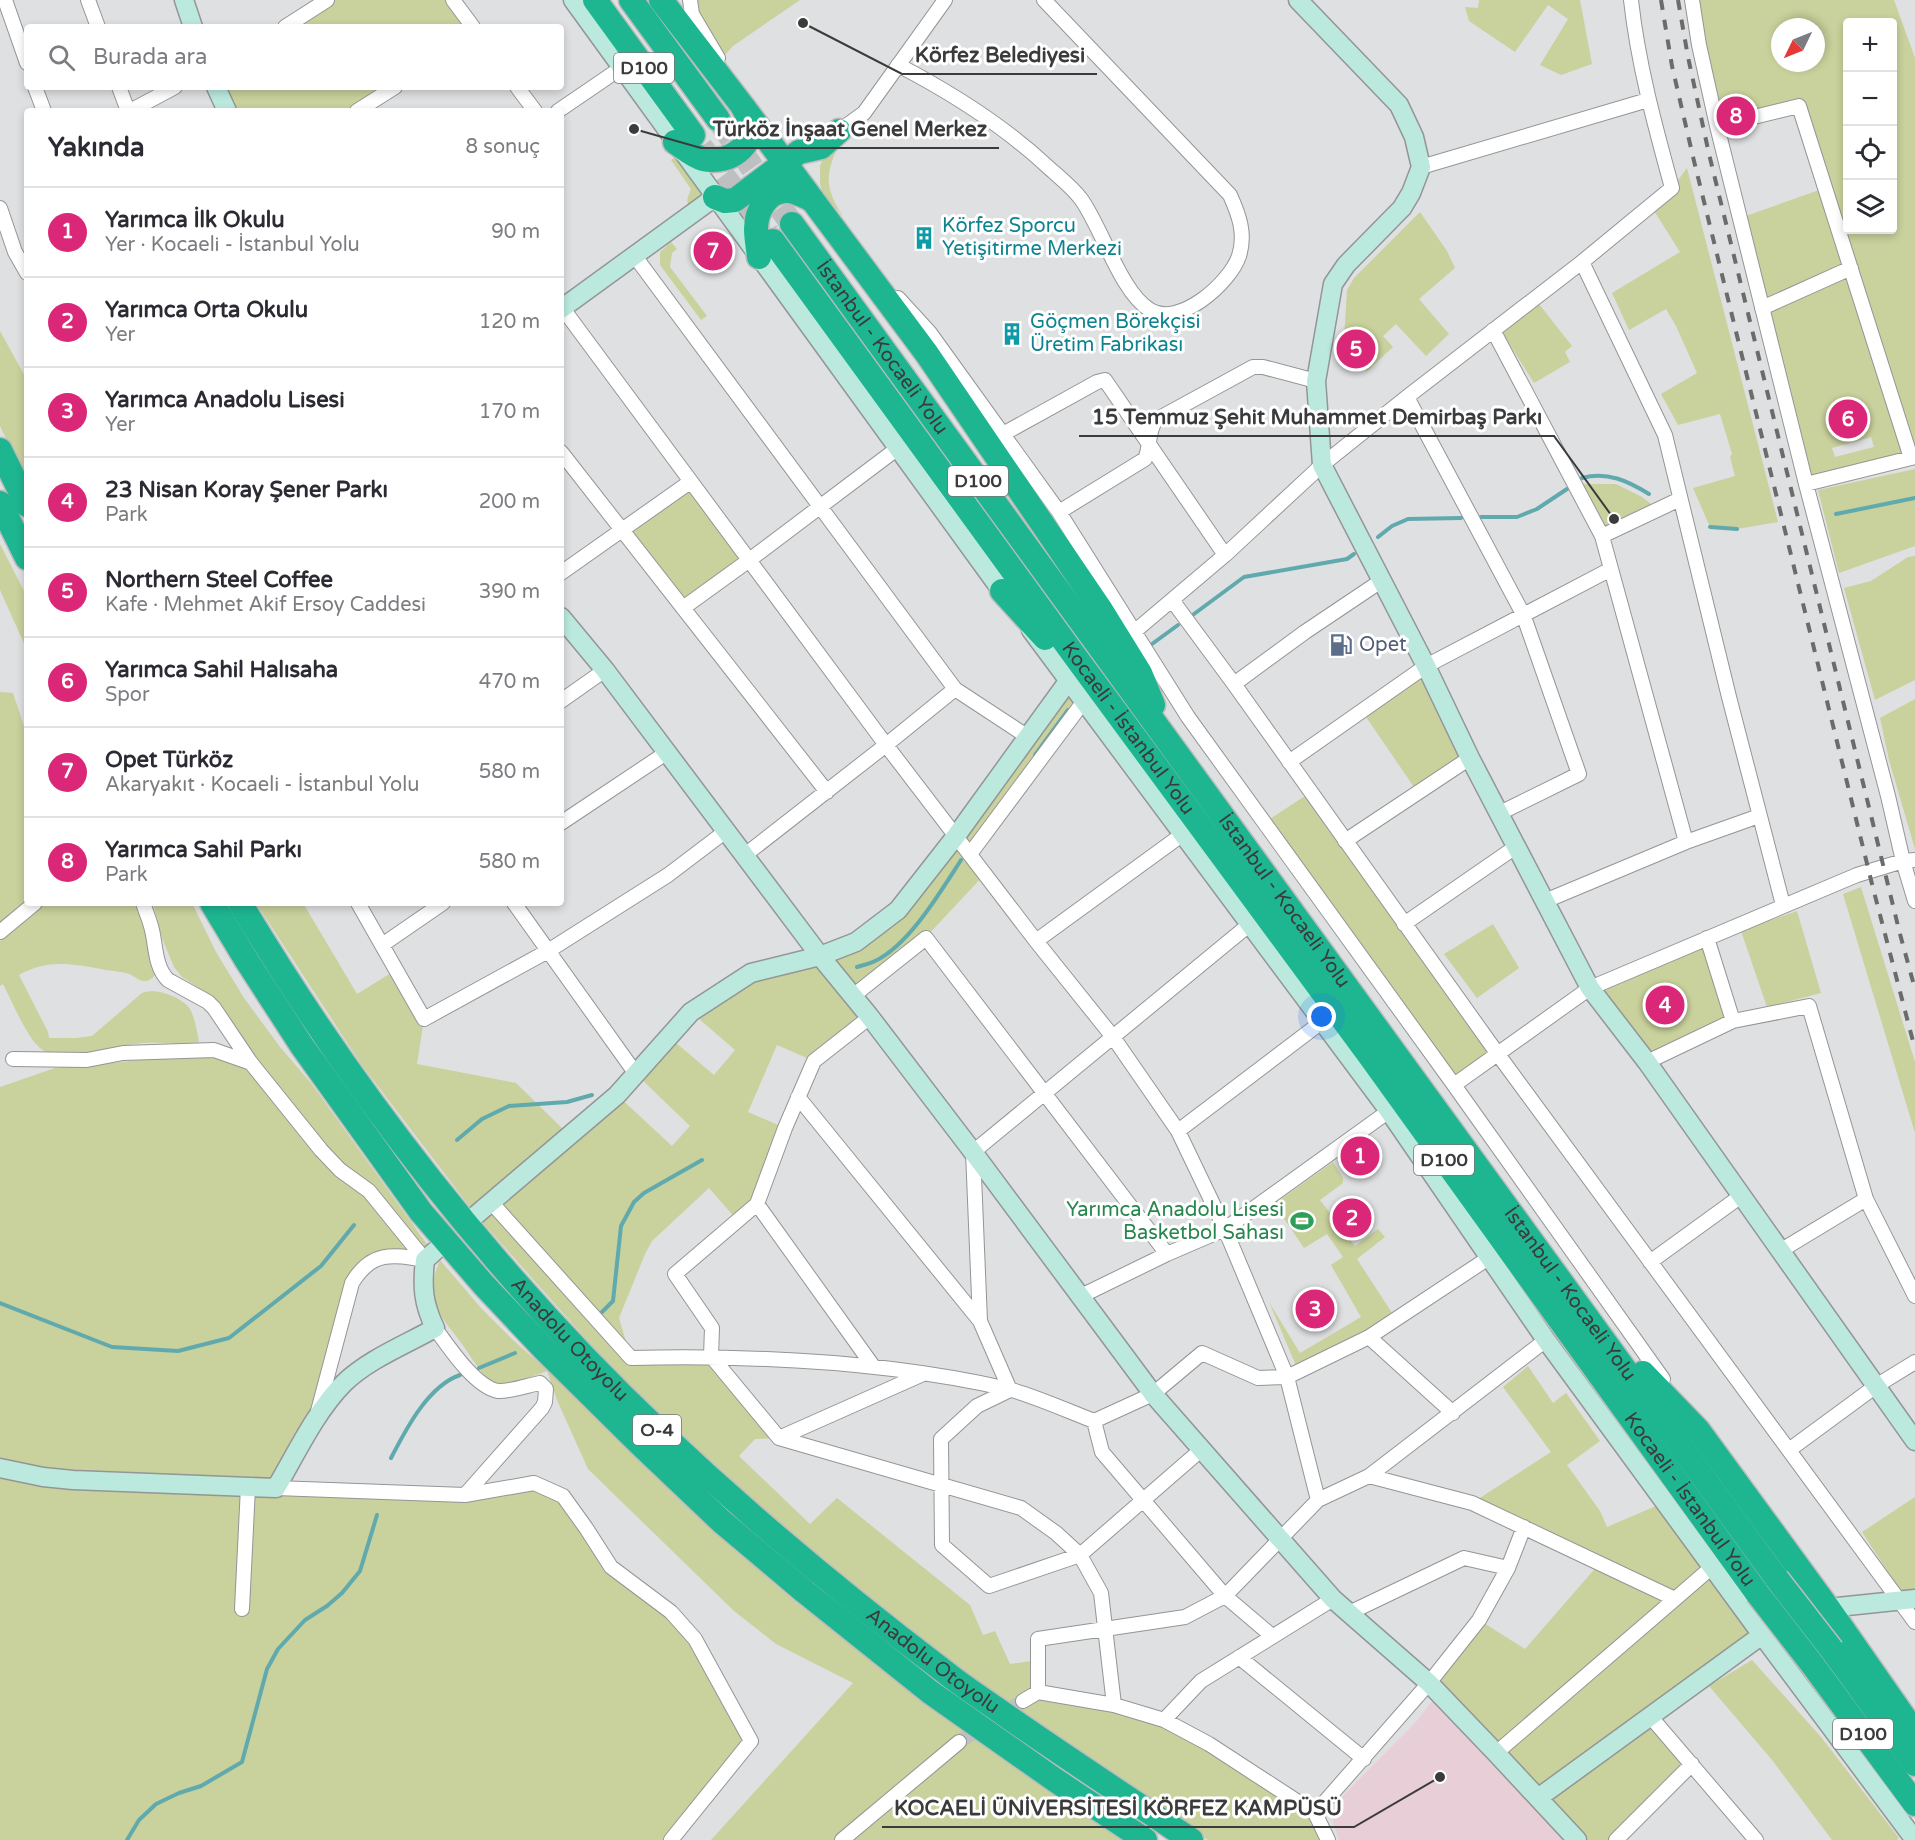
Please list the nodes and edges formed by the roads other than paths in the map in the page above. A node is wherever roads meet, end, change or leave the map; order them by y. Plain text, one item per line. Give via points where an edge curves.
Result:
1 (5, 0) edge
2 (88, 0) edge
3 (184, 0) edge
4 (327, 0) edge
5 (453, 0) edge
6 (573, 0) edge
7 (595, 0) edge
8 (631, 0) edge
9 (661, 0) edge
10 (690, 0) edge
11 (944, 0) edge
12 (1044, 0) edge
13 (1298, 0) edge
14 (1631, 0) edge
15 (1692, 0) edge
16 (97, 24) edge
17 (192, 24) edge
18 (290, 24) edge
19 (471, 24) edge
20 (24, 54) edge
21 (898, 65) junction
22 (621, 68) junction
23 (36, 90) edge
24 (120, 90) edge
25 (169, 90) edge
26 (217, 90) edge
27 (390, 90) edge
28 (519, 90) edge
29 (1648, 100) junction
30 (43, 108) edge
31 (128, 108) edge
32 (135, 108) edge
33 (226, 108) edge
34 (362, 108) edge
35 (533, 108) edge
36 (562, 108) edge
37 (744, 108) junction
38 (718, 119) tunnel mouth
39 (1717, 126) junction
40 (840, 131) junction
41 (684, 139) junction
42 (821, 147) junction
43 (784, 152) junction
44 (1421, 167) junction
45 (715, 197) junction
46 (812, 200) junction
47 (0, 208) edge
48 (792, 224) tunnel mouth
49 (840, 238) junction
50 (21, 249) edge
51 (766, 249) junction
52 (634, 255) junction
53 (1582, 262) junction
54 (1851, 268) junction
55 (564, 306) edge
56 (1762, 308) junction
57 (564, 312) edge
58 (1494, 330) junction
59 (1316, 381) junction
60 (1407, 397) junction
61 (1003, 434) junction
62 (1149, 444) junction
63 (898, 448) junction
64 (0, 450) edge
65 (564, 456) edge
66 (1913, 457) edge
67 (1322, 465) junction
68 (690, 482) junction
69 (1806, 484) junction
70 (24, 499) edge
71 (1680, 499) junction
72 (0, 503) edge
73 (820, 507) junction
74 (1059, 512) junction
75 (621, 529) junction
76 (1602, 536) junction
77 (24, 552) edge
78 (1225, 555) junction
79 (748, 561) junction
80 (1611, 569) junction
81 (564, 571) edge
82 (1382, 581) junction
83 (1002, 591) junction
84 (1172, 600) junction
85 (683, 608) junction
86 (1523, 614) junction
87 (564, 621) edge
88 (1134, 632) junction
89 (1426, 666) junction
90 (605, 670) junction
91 (1069, 680) junction
92 (1233, 684) junction
93 (955, 689) junction
94 (564, 699) edge
95 (1084, 700) junction
96 (1128, 728) junction
97 (1028, 737) junction
98 (1166, 738) junction
99 (886, 746) junction
100 (666, 753) junction
101 (1470, 758) junction
102 (1289, 762) junction
103 (827, 792) junction
104 (1500, 813) junction
105 (1759, 816) junction
106 (564, 821) edge
107 (726, 831) junction
108 (1183, 834) junction
109 (956, 836) junction
110 (1345, 840) junction
111 (1686, 842) junction
112 (1517, 846) junction
113 (970, 854) junction
114 (745, 855) junction
115 (1909, 860) edge
116 (1545, 901) junction
117 (1915, 901) edge
118 (1783, 905) junction
119 (31, 906) edge
120 (144, 906) edge
121 (214, 906) edge
122 (242, 906) edge
123 (359, 906) edge
124 (438, 906) edge
125 (516, 906) edge
126 (1250, 924) junction
127 (1404, 924) junction
128 (0, 932) edge
129 (1707, 938) junction
130 (1036, 941) junction
131 (382, 945) junction
132 (548, 951) junction
133 (820, 956) junction
134 (1590, 988) junction
135 (853, 996) junction
136 (870, 1017) junction
137 (1323, 1021) junction
138 (1733, 1021) junction
139 (1113, 1037) junction
140 (1497, 1053) junction
141 (13, 1059) dead end
142 (1647, 1062) junction
143 (251, 1063) junction
144 (636, 1074) junction
145 (1454, 1085) junction
146 (1046, 1093) junction
147 (798, 1097) junction
148 (1389, 1111) junction
149 (1179, 1131) junction
150 (973, 1152) junction
151 (1741, 1196) junction
152 (1866, 1199) junction
153 (491, 1202) junction
154 (757, 1204) junction
155 (476, 1215) dead end
156 (1226, 1229) junction
157 (1780, 1251) junction
158 (1167, 1254) junction
159 (430, 1255) junction
160 (1490, 1257) junction
161 (1650, 1262) junction
162 (1081, 1296) junction
163 (1915, 1296) edge
164 (1579, 1306) junction
165 (980, 1321) junction
166 (435, 1328) junction
167 (1369, 1337) junction
168 (1546, 1340) junction
169 (711, 1356) junction
170 (1915, 1362) edge
171 (873, 1366) junction
172 (922, 1374) junction
173 (1287, 1377) junction
174 (1876, 1386) junction
175 (1010, 1390) junction
176 (1154, 1394) junction
177 (1453, 1413) junction
178 (1094, 1421) junction
179 (315, 1423) junction
180 (1698, 1430) junction
181 (779, 1437) junction
182 (1915, 1441) edge
183 (1202, 1449) junction
184 (1789, 1450) junction
185 (0, 1468) edge
186 (1369, 1476) junction
187 (942, 1486) junction
188 (248, 1487) junction
189 (276, 1488) junction
190 (465, 1495) junction
191 (1318, 1500) junction
192 (1144, 1501) junction
193 (1524, 1527) junction
194 (1280, 1538) junction
195 (1080, 1556) junction
196 (1712, 1567) junction
197 (1508, 1568) junction
198 (1225, 1596) junction
199 (1334, 1599) junction
200 (1675, 1599) junction
201 (1907, 1600) edge
202 (242, 1608) dead end
203 (1828, 1608) junction
204 (1349, 1613) junction
205 (1915, 1622) edge
206 (1107, 1630) junction
207 (1762, 1635) junction
208 (1272, 1636) junction
209 (1239, 1656) junction
210 (1429, 1683) junction
211 (1038, 1692) junction
212 (1023, 1701) tunnel mouth
213 (1114, 1705) junction
214 (1650, 1716) junction
215 (1164, 1720) junction
216 (1915, 1733) edge
217 (959, 1742) tunnel mouth
218 (1496, 1753) junction
219 (1364, 1759) junction
220 (1692, 1764) junction
221 (1915, 1764) edge
222 (1538, 1798) junction
223 (1915, 1804) edge
224 (1315, 1813) junction
225 (1906, 1837) edge
226 (671, 1840) edge
227 (842, 1840) edge
228 (1145, 1840) edge
229 (1191, 1840) edge
230 (1328, 1840) edge
231 (1576, 1840) edge
232 (1616, 1840) edge
233 (1756, 1840) edge

1 - 20 street
2 - 16 street
3 - 17 main road
4 - 18 street
5 - 19 street
6 - 22 main road
7 - 41 highway, D100
8 - 38 highway, D100
9 - 37 highway
10 - 37 street via 692,14
11 - 21 street
12 - 21 street via 1230,195 1240,216 1239,256 1230,274 1186,309 1153,312 1140,304 1080,198 1065,183 1001,127
13 - 44 main road via 1399,105 1414,137
14 - 29 street
15 - 39 street
21 - 40 street via 864,113
22 - 36 street
22 - 41 main road
23 - 30 street
24 - 31 street
25 - 32 street
26 - 33 main road
27 - 34 street
28 - 35 street
29 - 44 street
29 - 53 street via 1672,188
37 - 41 highway via 750,127 748,136 744,146 726,159 703,159 693,154
37 - 43 highway via 773,134
39 - 54 street via 1799,105
39 - 56 street
40 - 42 highway
40 - 43 highway
41 - 45 main road
42 - 43 highway
42 - 46 highway via 809,166
43 - 45 highway via 735,200
43 - 46 highway
44 - 59 main road via 1402,208 1332,284
45 - 51 main road
45 - 52 main road
46 - 49 highway
46 - 51 highway via 786,190 767,200 757,217 756,230
47 - 50 street
48 - 98 highway, İstanbul - Kocaeli Yolu / D100
49 - 61 street via 930,333
49 - 98 highway via 927,354 1101,610 1140,673
51 - 63 main road
51 - 96 highway, Kocaeli - İstanbul Yolu / D100
52 - 55 main road
52 - 73 street
53 - 58 street
53 - 71 street via 1665,435
54 - 56 street
54 - 66 street
56 - 69 street
57 - 68 street
58 - 60 street
58 - 76 street
59 - 62 street via 1253,367 1156,420 1149,433
59 - 67 main road
60 - 67 street
60 - 86 street
61 - 62 street via 1105,380
61 - 74 street
62 - 74 street via 1145,459
62 - 78 street
63 - 73 street
63 - 83 main road
64 - 70 highway
65 - 75 street
66 - 69 street
67 - 78 street
67 - 82 main road
68 - 75 street
68 - 79 street
69 - 115 street via 1888,795
71 - 76 street
71 - 105 street
72 - 77 highway
73 - 79 street
73 - 93 street
74 - 88 street
75 - 81 street
75 - 85 street
76 - 80 street
78 - 84 street
79 - 85 street
79 - 99 street
80 - 86 street
80 - 111 street
82 - 89 main road
82 - 92 street
83 - 91 main road
83 - 96 highway
84 - 88 street
84 - 92 street
85 - 103 street
86 - 89 street
86 - 104 street via 1579,774
87 - 90 main road
88 - 145 street via 1188,717
89 - 101 main road
89 - 102 street
90 - 94 street
90 - 100 main road
91 - 95 main road
91 - 97 main road
92 - 102 street
93 - 97 street
93 - 99 street
95 - 108 main road
95 - 113 street
96 - 223 highway, Kocaeli - İstanbul Yolu / D100, bridge
97 - 109 main road
98 - 164 highway, İstanbul - Kocaeli Yolu / D100
99 - 103 street
99 - 109 street
100 - 106 street
100 - 107 main road
101 - 104 main road
101 - 110 street
102 - 110 street
103 - 114 street
104 - 112 main road
105 - 111 street
105 - 118 street
107 - 114 main road
107 - 132 street via 668,874
108 - 126 main road
108 - 130 street
109 - 113 street
109 - 133 main road via 898,910 856,942
110 - 127 street
111 - 116 street
112 - 116 main road
112 - 127 street
113 - 130 street
114 - 133 main road
115 - 117 street
115 - 118 street via 1857,875
116 - 134 main road
118 - 129 street
119 - 128 street
120 - 143 street via 163,975 214,1008
121 - 228 highway, Anadolu Otoyolu / O-4 via 302,1046 421,1212 545,1350 721,1521 805,1592 930,1692
122 - 229 highway, Anadolu Otoyolu / O-4 via 321,1029 438,1188 567,1337 657,1430 731,1498 946,1674
123 - 131 street
124 - 131 street
125 - 132 street
126 - 137 main road
126 - 139 street
127 - 140 street
129 - 134 street
129 - 138 street
130 - 139 street
131 - 132 street via 424,1019
132 - 144 street
133 - 135 main road
133 - 144 main road via 751,973 691,1012
134 - 140 street
134 - 142 main road
135 - 136 main road
135 - 146 street via 926,938
136 - 147 street via 814,1061
136 - 150 main road
137 - 148 main road
137 - 149 street
138 - 142 street
138 - 152 street via 1809,1006
139 - 146 street
139 - 149 street
140 - 145 street
140 - 161 street
141 - 143 street via 87,1060 123,1053 214,1050
142 - 151 main road
143 - 159 street via 331,1162 369,1191
144 - 153 main road via 617,1095
145 - 180 street
146 - 150 street
146 - 158 street
147 - 154 street
147 - 165 street
148 - 156 street
148 - 160 main road
149 - 156 street
150 - 162 main road
150 - 165 street
151 - 157 main road
151 - 161 street
152 - 157 street
152 - 163 street
153 - 155 main road
153 - 169 street via 631,1358
154 - 169 street via 675,1274 712,1328
154 - 171 street
156 - 158 street
156 - 173 street
157 - 174 main road
158 - 162 street
159 - 166 main road via 422,1287
159 - 179 street via 382,1257 357,1274
160 - 167 street
160 - 168 main road
161 - 184 street
162 - 176 main road
164 - 180 highway
164 - 221 highway, İstanbul - Kocaeli Yolu / D100, bridge
165 - 175 street
166 - 179 main road via 354,1374 335,1393
166 - 190 street via 465,1367 491,1388 504,1390 540,1383 546,1389 542,1408
167 - 173 street
167 - 177 street
168 - 177 street
168 - 196 main road
169 - 171 street
169 - 181 street
170 - 174 street
171 - 172 street
172 - 175 street
172 - 181 street
173 - 176 street via 1258,1378 1202,1353
173 - 191 street
174 - 182 main road
174 - 184 street
175 - 178 street
175 - 187 street via 977,1406 940,1438
176 - 178 street
176 - 183 main road
177 - 186 street
178 - 192 street via 1102,1452
179 - 189 main road
180 - 203 highway
181 - 187 street
183 - 192 street
183 - 194 main road
184 - 201 street
185 - 188 main road via 73,1480
186 - 191 street
186 - 193 street via 1472,1503
187 - 195 street via 1021,1508
187 - 195 street via 942,1545 988,1586
188 - 189 main road
188 - 202 street
189 - 190 street
190 - 226 street via 534,1483 563,1496 611,1567 671,1612 694,1639 752,1741
191 - 194 street
192 - 195 street
192 - 198 street
193 - 197 street
193 - 200 street
194 - 198 street
194 - 199 main road
195 - 206 street via 1101,1593
196 - 200 street
196 - 207 main road
197 - 204 street via 1464,1558
197 - 210 street via 1479,1620
198 - 206 street via 1185,1617
198 - 208 street
199 - 204 main road
199 - 208 street
200 - 218 street
201 - 203 main road
201 - 205 street
203 - 207 main road
203 - 216 highway
204 - 210 main road
206 - 211 street via 1038,1639
206 - 213 street
207 - 214 main road
207 - 225 main road
208 - 209 street
209 - 215 street via 1201,1681
209 - 219 street
210 - 218 main road
210 - 219 street
211 - 212 street
211 - 213 street
213 - 215 street
214 - 220 street
214 - 222 main road
215 - 224 street via 1209,1744
217 - 227 street
218 - 222 main road
219 - 224 street
220 - 232 street
220 - 233 street
222 - 231 main road
224 - 230 street

